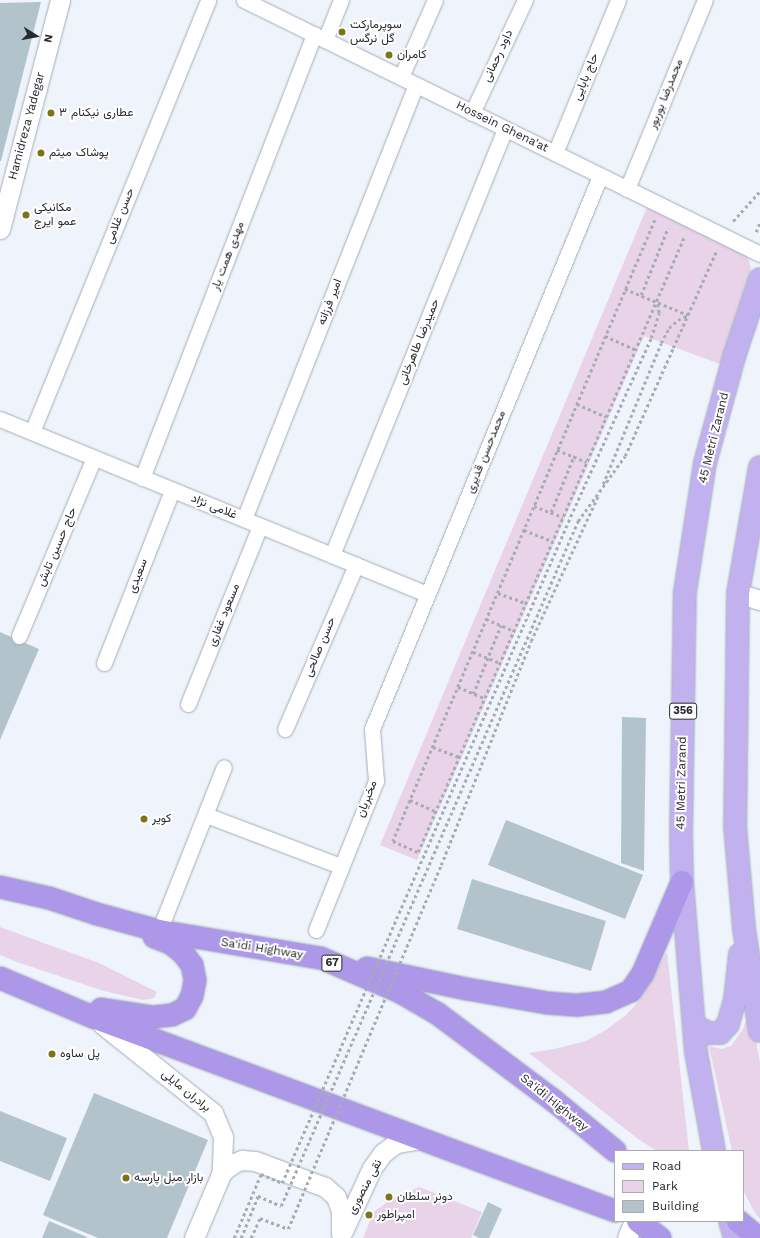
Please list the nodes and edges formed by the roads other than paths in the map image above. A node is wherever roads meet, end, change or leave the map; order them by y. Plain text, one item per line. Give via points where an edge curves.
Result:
1 (60, 0) edge
2 (208, 0) edge
3 (341, 0) edge
4 (435, 0) edge
5 (525, 0) edge
6 (618, 0) edge
7 (705, 0) edge
8 (247, 1) edge
9 (319, 37) junction
10 (400, 77) junction
11 (416, 85) junction
12 (472, 113) junction
13 (506, 129) junction
14 (555, 153) junction
15 (600, 176) junction
16 (627, 189) junction
17 (0, 229) edge
18 (760, 254) edge
19 (760, 279) edge
20 (0, 419) edge
21 (32, 432) junction
22 (94, 458) junction
23 (760, 468) edge
24 (142, 478) junction
25 (172, 490) junction
26 (244, 519) junction
27 (260, 526) junction
28 (332, 555) junction
29 (356, 565) junction
30 (738, 593) junction
31 (427, 594) junction
32 (760, 600) edge
33 (19, 636) dead end
34 (104, 663) dead end
35 (188, 704) dead end
36 (285, 729) dead end
37 (372, 729) joint
38 (224, 767) dead end
39 (206, 815) junction
40 (340, 866) junction
41 (682, 882) junction
42 (0, 887) edge
43 (97, 914) junction
44 (744, 929) junction
45 (316, 930) dead end
46 (159, 931) junction
47 (321, 958) junction
48 (0, 978) edge
49 (52, 1000) junction
50 (93, 1017) junction
51 (694, 1026) junction
52 (760, 1031) edge
53 (422, 1139) junction
54 (614, 1150) edge
55 (714, 1150) edge
56 (222, 1172) junction
57 (614, 1211) edge
58 (634, 1222) edge
59 (639, 1222) edge
60 (730, 1222) edge
61 (739, 1222) edge
62 (341, 1236) edge
63 (194, 1238) edge
64 (627, 1238) edge
65 (660, 1238) edge
66 (735, 1238) edge
67 (758, 1238) edge

1 - 17 street, Hamidreza Yadegar
2 - 21 street, حسن غلامی
3 - 9 street, مهدی همت یار
4 - 10 street
5 - 12 street, داود رحمانی
6 - 14 street, حاج بابایی
7 - 16 street, محمدرضا بوربور
8 - 9 street, Hossein Ghena'at
9 - 10 street, Hossein Ghena'at
9 - 24 street, مهدی همت یار
10 - 11 street, Hossein Ghena'at
11 - 12 street, Hossein Ghena'at
11 - 26 street, امیر فرزانه
12 - 13 street, Hossein Ghena'at
13 - 14 street, Hossein Ghena'at
13 - 28 street, حمیدرضا طاهرخانی
14 - 15 street, Hossein Ghena'at
15 - 16 street, Hossein Ghena'at
15 - 31 street, محمدحسن قدیری
16 - 18 street, Hossein Ghena'at
19 - 41 main road, 45 Metri Zarand / 356 via 734,357 706,463 685,592
20 - 21 street, غلامی نژاد
21 - 22 street, غلامی نژاد
22 - 24 street, غلامی نژاد
22 - 33 street, حاج حسین تابش
23 - 30 main road
24 - 25 street, غلامی نژاد
25 - 26 street, غلامی نژاد
25 - 34 street, سعيدی
26 - 27 street, غلامی نژاد
27 - 28 street, غلامی نژاد
27 - 35 street, مسعود غفاری
28 - 29 street, غلامی نژاد
29 - 31 street, غلامی نژاد
29 - 36 street, حسن صالحی
30 - 32 street
30 - 44 main road via 735,826
31 - 37 street, محمدحسن قدیری
37 - 40 street, مخبریان via 376,780
38 - 39 street
39 - 40 street
39 - 46 street
40 - 45 street, مخبریان
41 - 47 highway via 643,972 631,991 606,1002 578,1005 547,1003
41 - 51 main road, 45 Metri Zarand / 356
42 - 43 highway, Sa'idi Highway / 67 via 49,898
43 - 46 highway, Sa'idi Highway / 67
43 - 49 highway via 170,943 183,953 192,966 195,980 186,1009 172,1015 153,1017
44 - 51 main road via 735,1000 728,1024 720,1033 709,1033
44 - 52 main road
46 - 47 highway, Sa'idi Highway / 67
47 - 54 highway, Sa'idi Highway / 67 via 400,992 438,1014 553,1100
48 - 49 highway
49 - 50 highway
50 - 53 highway
50 - 56 street, برادران مایلی via 213,1113 223,1137
51 - 55 main road, 45 Metri Zarand / 356 via 696,1052
53 - 57 highway
53 - 62 street, نقی منصوری via 396,1144 383,1153 372,1168
56 - 62 street via 242,1160 255,1161 324,1187 336,1197 341,1211
56 - 63 street, برادران مایلی
58 - 64 street
59 - 65 highway
60 - 66 main road
61 - 67 highway

